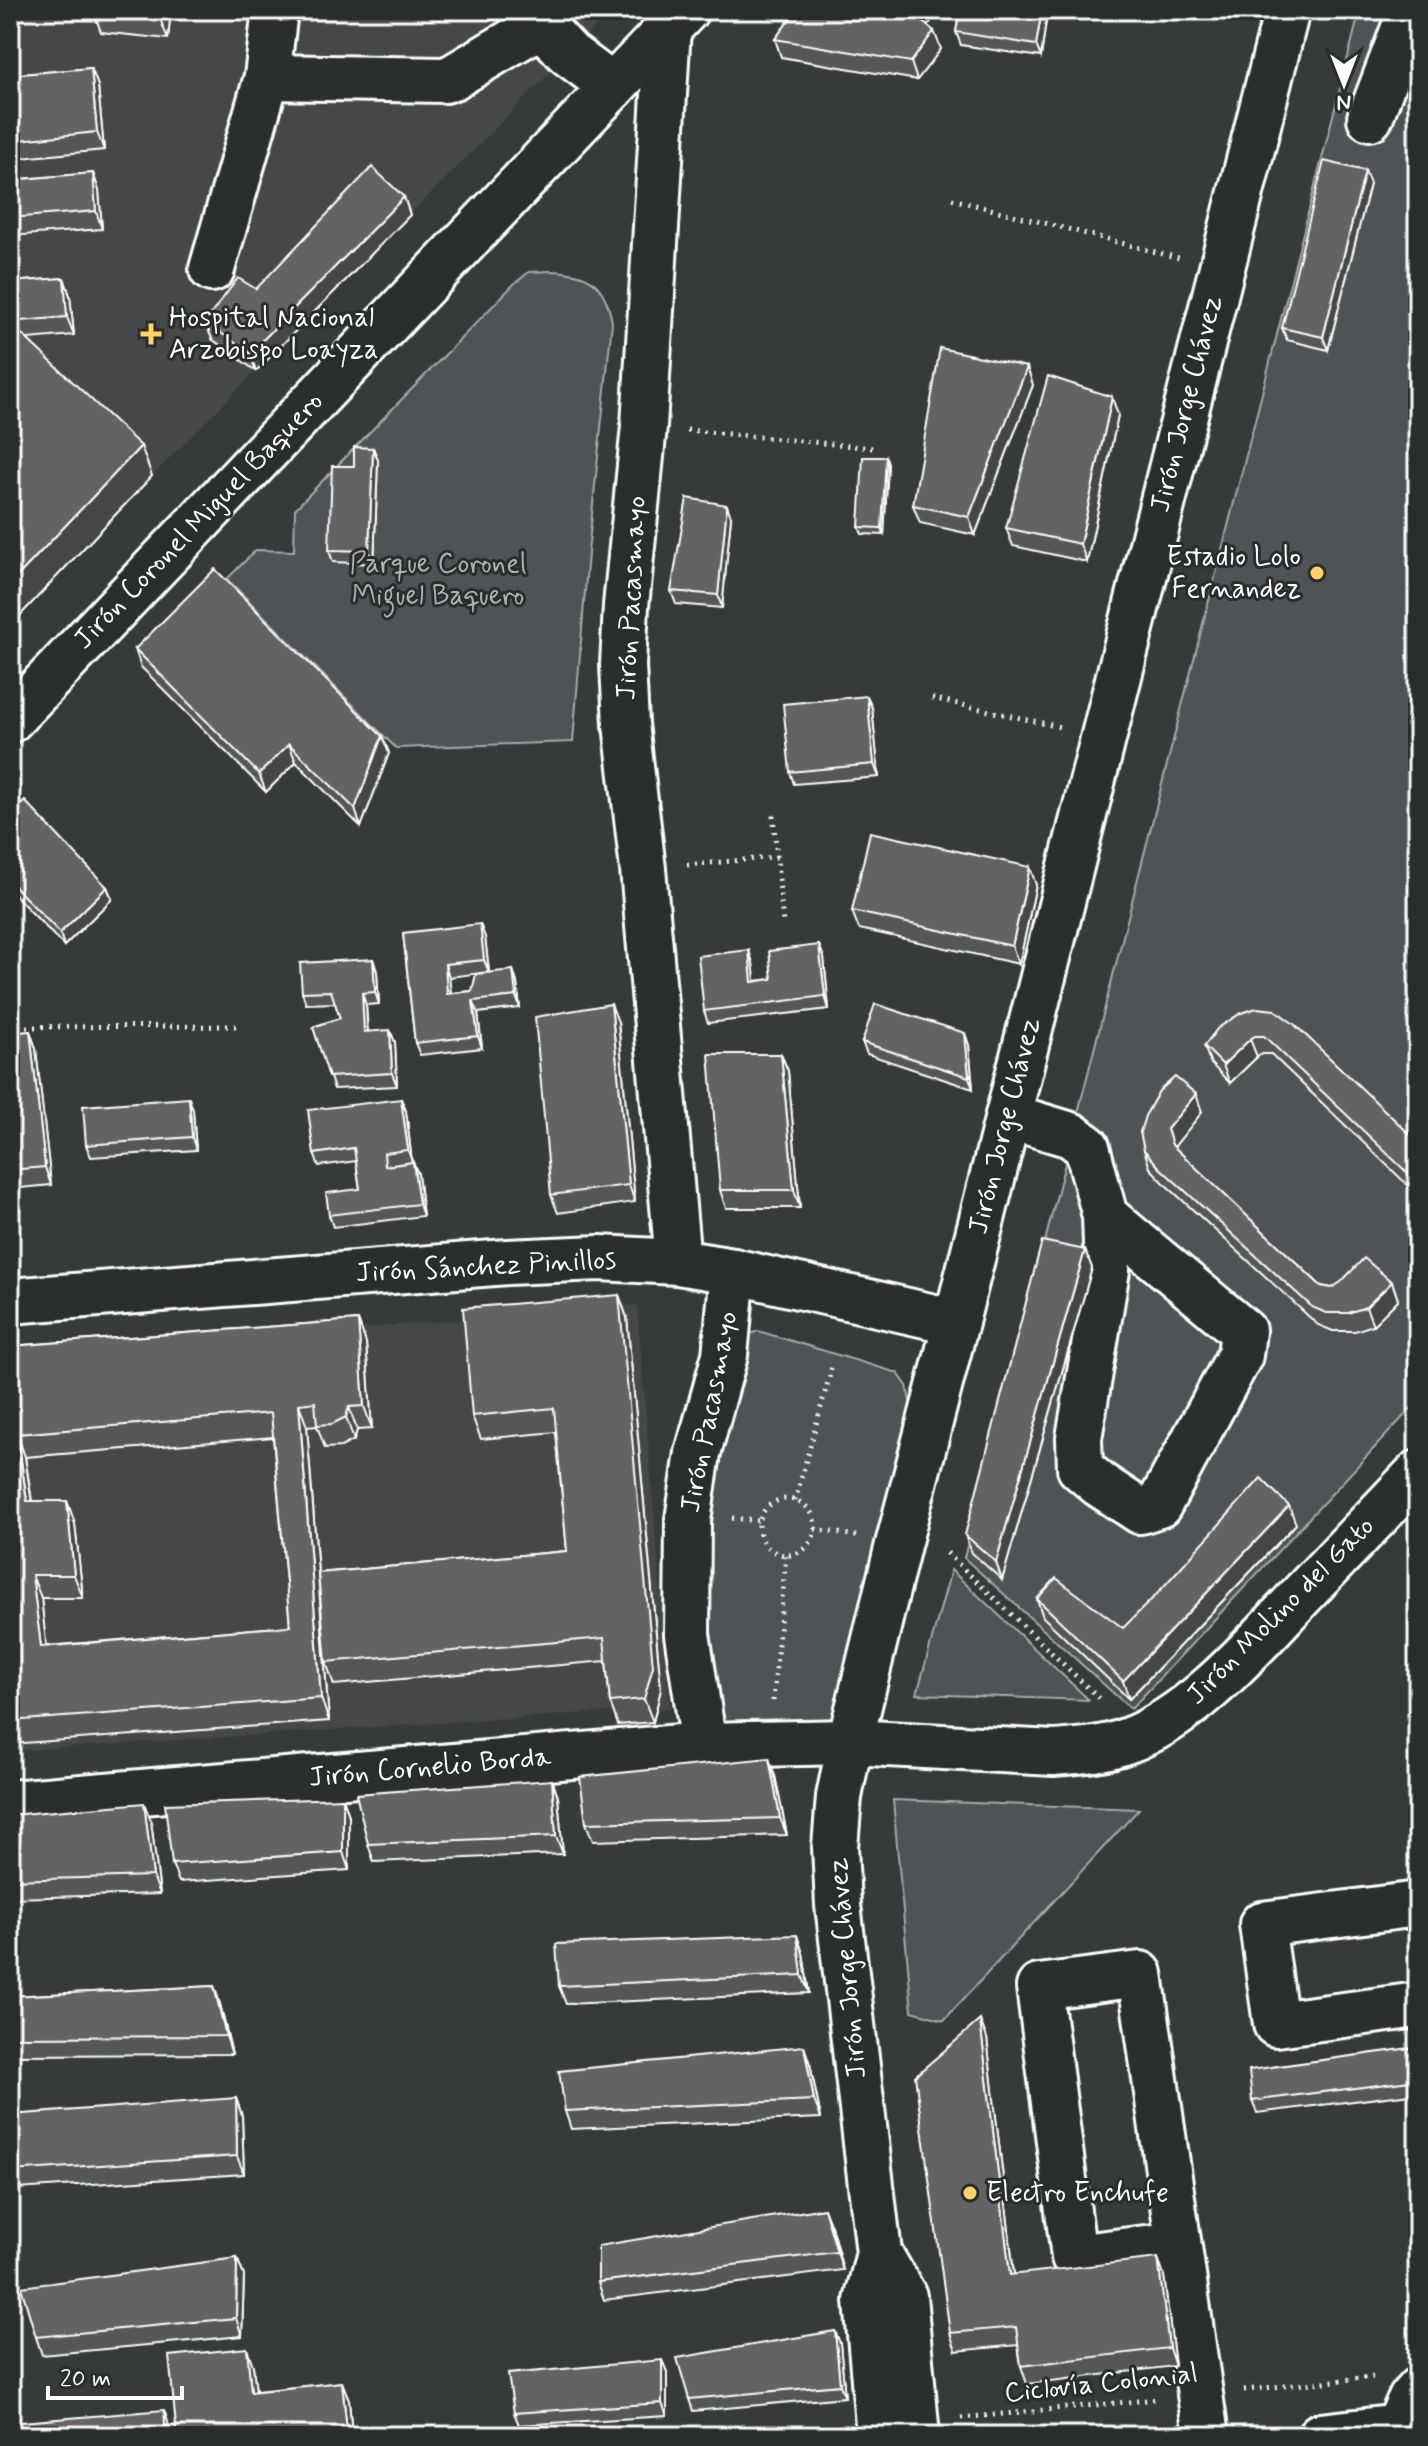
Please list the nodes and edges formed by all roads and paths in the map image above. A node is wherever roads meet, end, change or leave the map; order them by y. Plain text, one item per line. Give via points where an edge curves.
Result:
1 (275, 10) edge
2 (1287, 10) edge
3 (1411, 10) edge
4 (535, 17) edge
5 (677, 19) edge
6 (267, 77) junction
7 (613, 87) junction
8 (1370, 118) dead end
9 (952, 199) dead end
10 (212, 269) dead end
11 (1222, 269) junction
12 (644, 426) junction
13 (873, 448) dead end
14 (932, 698) dead end
15 (10, 720) edge
16 (1104, 737) junction
17 (773, 815) dead end
18 (777, 857) junction
19 (643, 869) junction
20 (783, 923) dead end
21 (10, 1010) edge
22 (18, 1026) junction
23 (242, 1026) dead end
24 (10, 1027) edge
25 (1008, 1116) junction
26 (1105, 1216) junction
27 (678, 1262) junction
28 (733, 1271) junction
29 (10, 1301) edge
30 (956, 1322) junction
31 (832, 1367) dead end
32 (1418, 1473) edge
33 (795, 1501) junction
34 (815, 1529) junction
35 (861, 1537) dead end
36 (947, 1553) dead end
37 (786, 1555) junction
38 (773, 1702) dead end
39 (1110, 1709) dead end
40 (850, 1742) junction
41 (704, 1745) junction
42 (10, 1803) edge
43 (1418, 1904) edge
44 (1418, 2005) edge
45 (1178, 2244) junction
46 (1402, 2383) edge
47 (1203, 2415) edge
48 (1408, 2426) edge
49 (898, 2430) edge
50 (787, 2436) edge
51 (1320, 2436) edge

1 - 6 street
2 - 11 street, Jirón Jorge Chávez
3 - 8 street
4 - 6 street via 445,80
4 - 7 street via 569,54
5 - 7 street, Jirón Coronel Miguel Baquero
5 - 12 street, Jirón Pacasmayo
6 - 10 street
7 - 15 street, Jirón Coronel Miguel Baquero
9 - 11 path
11 - 16 street, Jirón Jorge Chávez
12 - 13 path
12 - 19 street, Jirón Pacasmayo via 623,665
14 - 16 path
16 - 25 street, Jirón Jorge Chávez
17 - 18 path
18 - 19 path
18 - 20 path
19 - 27 street, Jirón Pacasmayo
21 - 22 path
22 - 23 path
22 - 24 path
25 - 26 street via 1071,1135 1087,1147
25 - 30 street, Jirón Jorge Chávez
26 - 26 street via 1107,1270 1079,1438 1080,1468 1140,1511 1159,1505 1240,1355 1243,1331
27 - 28 street, Jirón Sánchez Pinillos
27 - 29 street, Jirón Sánchez Pinillos via 507,1262
28 - 30 street, Jirón Sánchez Pinillos
28 - 41 street, Jirón Pacasmayo via 725,1355 698,1453 688,1520 687,1634
30 - 40 street, Jirón Jorge Chávez
31 - 33 path
32 - 40 street, Jirón Molino del Gato via 1239,1660 1164,1722 1128,1741 1054,1753
33 - 34 path via 806,1507
33 - 37 path via 773,1503 759,1521 766,1546
34 - 35 path
34 - 37 path via 802,1551
36 - 39 path
37 - 38 path
40 - 41 street, Jirón Cornelio Borda
40 - 49 street, Jirón Jorge Chávez via 835,1847 838,1905 879,2253 904,2296
41 - 42 street, Jirón Cornelio Borda
43 - 44 street via 1262,1924 1276,2024
45 - 45 street via 1140,1974 1039,1987 1074,2257
45 - 47 street
46 - 47 path, Ciclovía Colonial
46 - 48 street via 1411,2398
47 - 49 path, Ciclovía Colonial
48 - 51 street
49 - 50 path, Ciclovía Colonial

